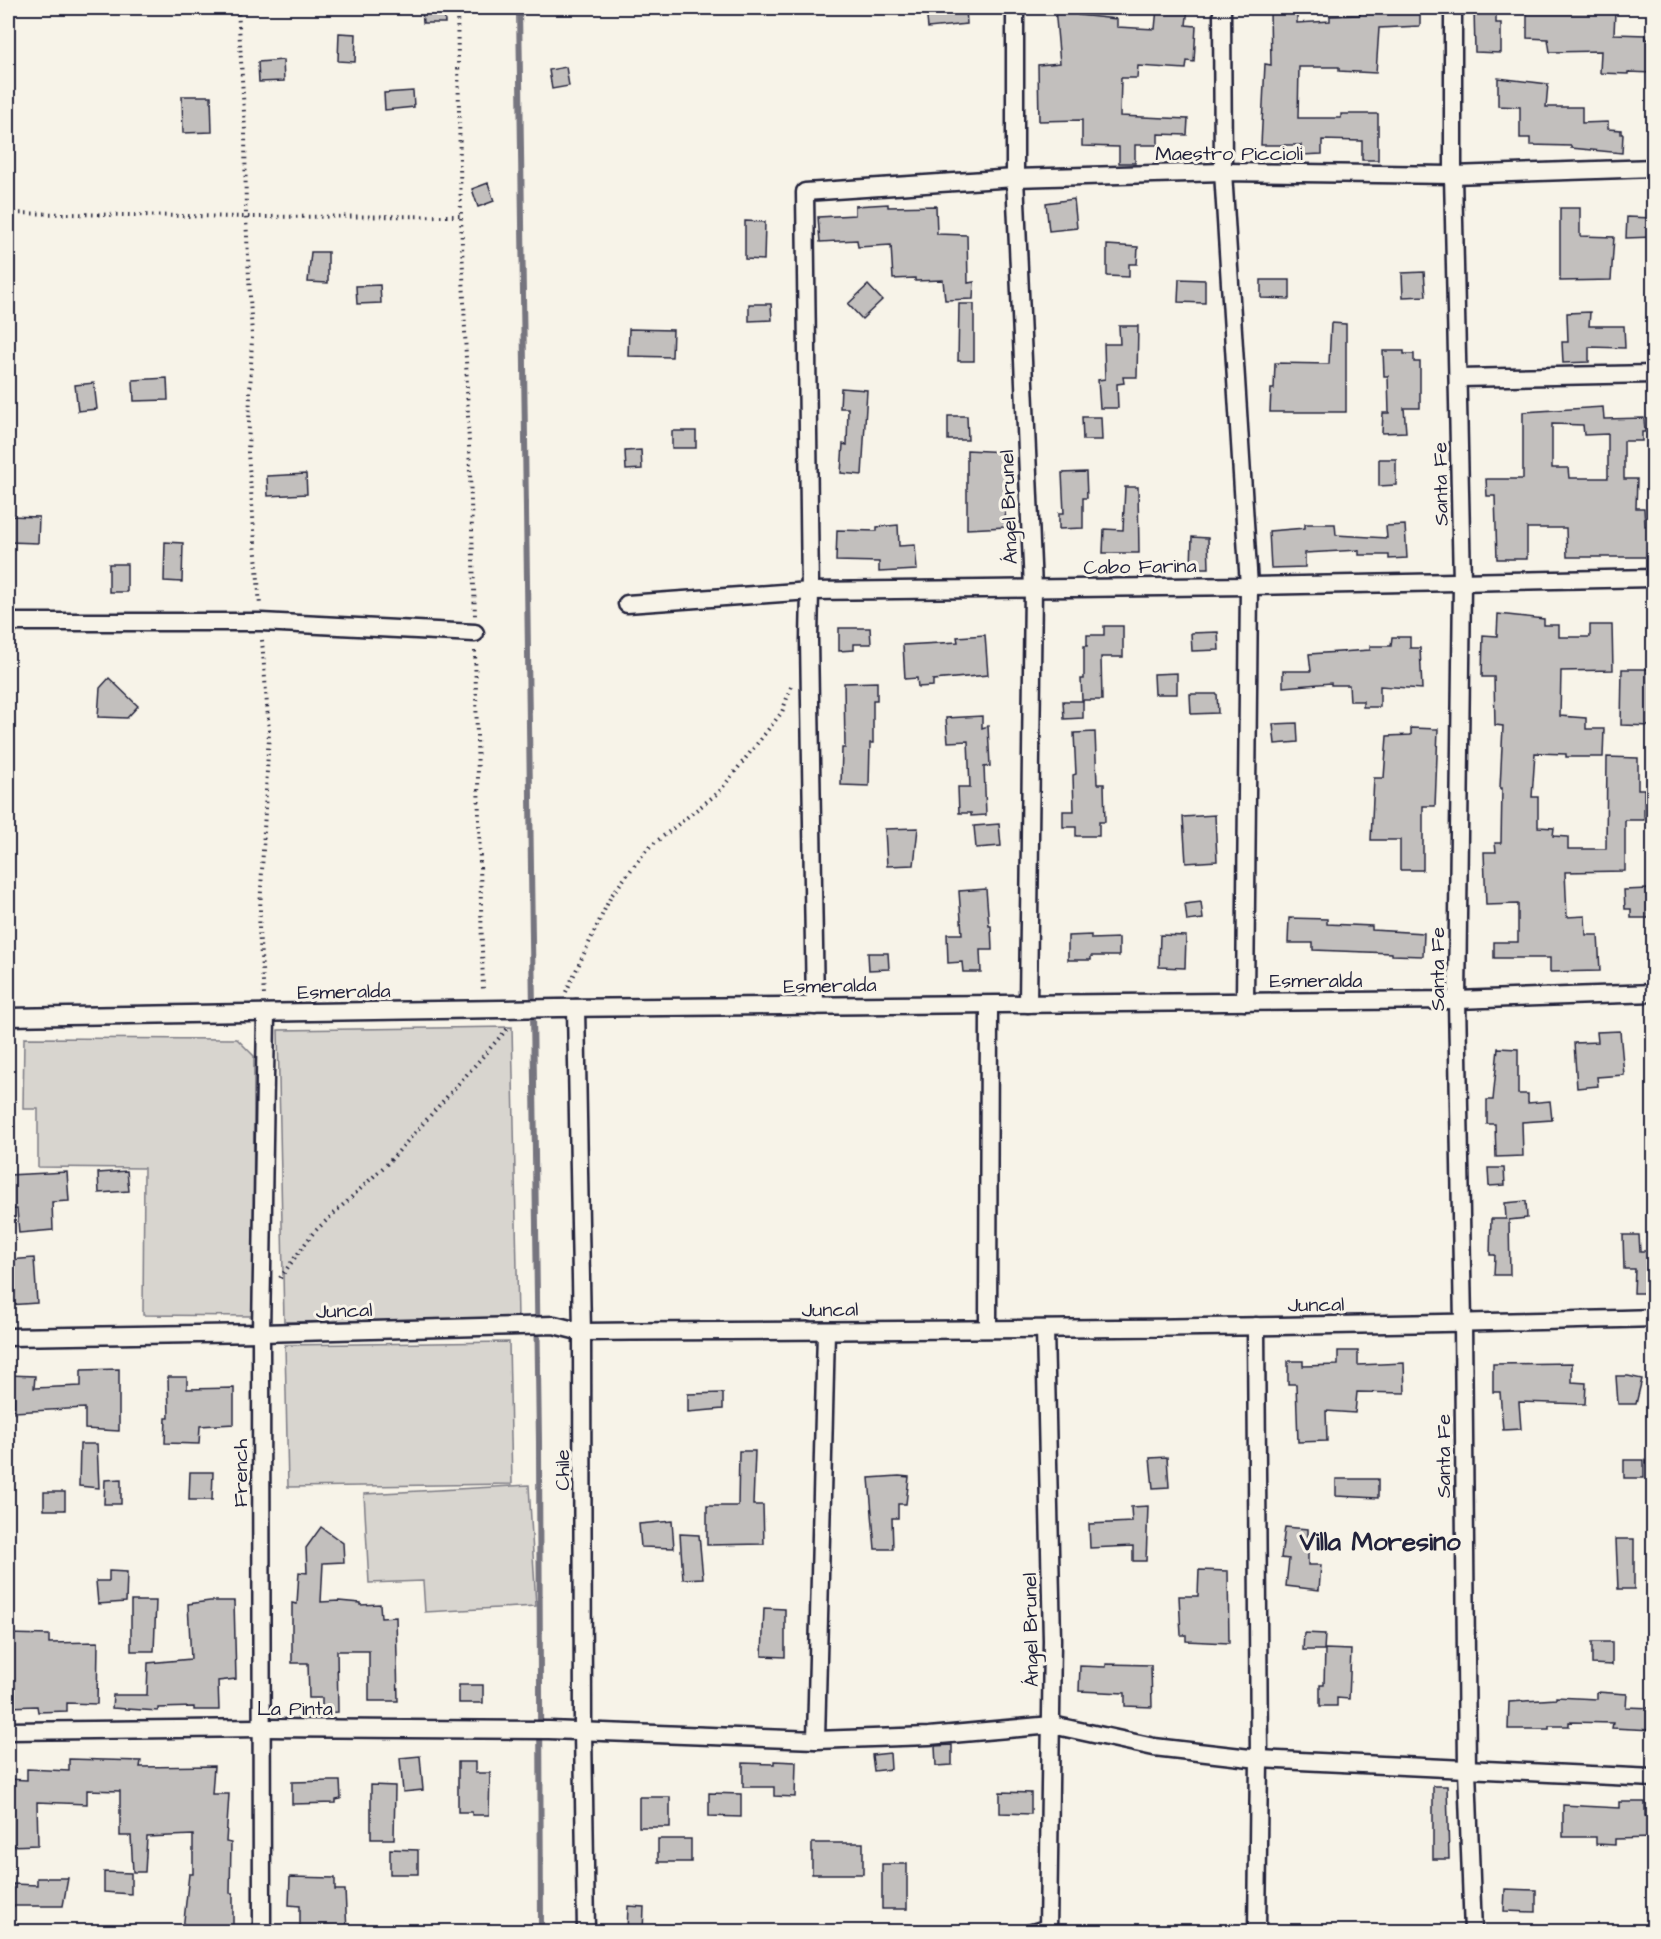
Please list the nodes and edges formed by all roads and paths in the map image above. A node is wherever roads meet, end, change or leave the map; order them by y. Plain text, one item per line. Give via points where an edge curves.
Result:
1 (238, 8) edge
2 (457, 8) edge
3 (1015, 8) edge
4 (1222, 8) edge
5 (1453, 8) edge
6 (1653, 168) edge
7 (1223, 172) junction
8 (1453, 175) junction
9 (1015, 178) junction
10 (8, 213) edge
11 (460, 216) junction
12 (246, 217) junction
13 (1653, 374) edge
14 (1459, 378) junction
15 (1653, 578) edge
16 (1462, 582) junction
17 (1249, 586) junction
18 (1033, 588) junction
19 (810, 591) junction
20 (627, 604) dead end
21 (8, 622) edge
22 (261, 622) junction
23 (475, 633) junction
24 (794, 681) dead end
25 (1653, 993) edge
26 (1457, 1000) junction
27 (1245, 1002) junction
28 (1028, 1004) junction
29 (989, 1005) junction
30 (815, 1006) junction
31 (555, 1008) junction
32 (576, 1008) junction
33 (520, 1009) junction
34 (483, 1010) junction
35 (266, 1014) junction
36 (8, 1017) edge
37 (261, 1302) junction
38 (1653, 1318) edge
39 (1463, 1323) junction
40 (1256, 1326) junction
41 (988, 1328) junction
42 (1045, 1329) junction
43 (826, 1330) junction
44 (582, 1332) junction
45 (261, 1334) junction
46 (8, 1337) edge
47 (1052, 1725) junction
48 (261, 1728) junction
49 (583, 1730) junction
50 (8, 1731) edge
51 (816, 1740) junction
52 (1259, 1759) junction
53 (1467, 1770) junction
54 (1653, 1778) edge
55 (1048, 1928) edge
56 (262, 1932) edge
57 (586, 1932) edge
58 (1022, 1932) edge
59 (1257, 1932) edge
60 (1473, 1932) edge

1 - 12 path
2 - 11 path
3 - 9 street, Ángel Brunel
4 - 7 street
5 - 8 street, Santa Fe
6 - 8 street, Maestro Piccioli
7 - 8 street, Maestro Piccioli
7 - 9 street, Maestro Piccioli
7 - 17 street
8 - 14 street, Santa Fe
9 - 18 street, Ángel Brunel
9 - 19 street, Maestro Piccioli via 805,192
10 - 12 path
11 - 12 path
11 - 23 path
12 - 22 path via 252,337 249,453
13 - 14 street
14 - 16 street, Santa Fe
15 - 16 street, Cabo Farina
16 - 17 street, Cabo Farina
16 - 26 street, Santa Fe
17 - 18 street, Cabo Farina
17 - 27 street
18 - 19 street, Cabo Farina
18 - 28 street, Ángel Brunel
19 - 20 street, Cabo Farina
19 - 30 street
21 - 22 street
22 - 23 street
22 - 35 path via 269,731 259,930
23 - 34 path
24 - 31 path via 782,712 719,792 647,849 610,896 579,968
25 - 26 street, Esmeralda
26 - 27 street, Esmeralda
26 - 39 street, Santa Fe
27 - 28 street, Esmeralda
28 - 29 street, Esmeralda
29 - 30 street, Esmeralda
29 - 41 street
30 - 32 street, Esmeralda
31 - 32 street, Esmeralda
31 - 33 street, Esmeralda
32 - 44 street, Chile
33 - 34 street, Esmeralda
33 - 37 path via 514,1021 388,1163 313,1233
34 - 35 street, Esmeralda
35 - 36 street, Esmeralda
35 - 37 street, French
37 - 45 street, French
38 - 39 street, Juncal
39 - 40 street, Juncal
39 - 53 street, Santa Fe
40 - 42 street, Juncal
40 - 52 street
41 - 42 street, Juncal
41 - 43 street, Juncal
42 - 47 street, Ángel Brunel
43 - 44 street, Juncal
43 - 51 street
44 - 45 street, Juncal via 554,1325
44 - 49 street, Chile
45 - 46 street, Juncal
45 - 48 street, French
47 - 51 street, La Pinta via 929,1736
47 - 52 street, La Pinta via 1154,1747
47 - 55 street, Ángel Brunel
48 - 49 street, La Pinta
48 - 50 street, La Pinta
48 - 56 street, French
49 - 51 street, La Pinta
49 - 57 street, Chile
52 - 53 street, La Pinta
52 - 59 street
53 - 54 street, La Pinta
53 - 60 street, Santa Fe
55 - 58 lane

